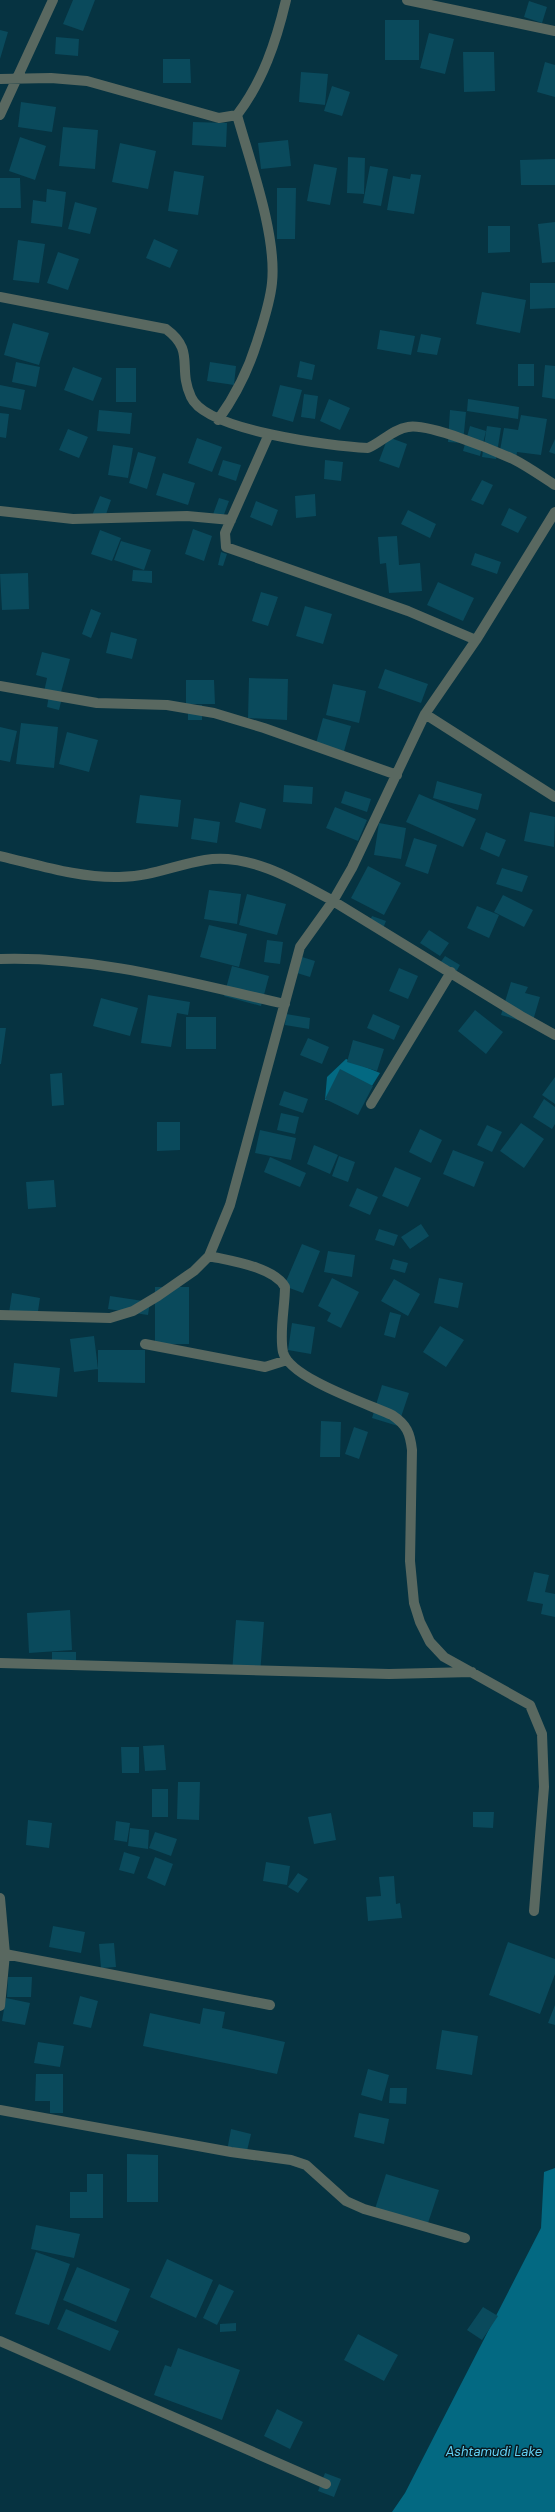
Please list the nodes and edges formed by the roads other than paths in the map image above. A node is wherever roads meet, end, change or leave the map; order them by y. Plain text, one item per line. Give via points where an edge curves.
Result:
1 (53, 0) edge
2 (286, 0) edge
3 (407, 0) edge
4 (555, 31) edge
5 (18, 78) junction
6 (0, 79) edge
7 (0, 115) edge
8 (236, 115) junction
9 (0, 297) edge
10 (218, 420) junction
11 (269, 434) junction
12 (555, 485) edge
13 (0, 511) edge
14 (555, 512) edge
15 (231, 520) junction
16 (476, 640) junction
17 (0, 686) edge
18 (425, 714) junction
19 (397, 775) junction
20 (555, 797) edge
21 (0, 856) edge
22 (333, 901) junction
23 (0, 959) edge
24 (451, 972) junction
25 (284, 1004) junction
26 (555, 1035) edge
27 (371, 1104) dead end
28 (209, 1256) junction
29 (0, 1315) edge
30 (145, 1344) dead end
31 (287, 1360) junction
32 (0, 1663) edge
33 (474, 1672) junction
34 (0, 1898) edge
35 (534, 1911) dead end
36 (5, 1954) junction
37 (270, 2005) dead end
38 (0, 2006) edge
39 (0, 2110) edge
40 (465, 2238) dead end
41 (0, 2341) edge
42 (326, 2484) dead end

1 - 5 street
2 - 8 street via 277,40 252,94
3 - 4 street
5 - 6 street
5 - 7 street
5 - 8 street via 87,80 219,118
8 - 10 street via 271,248 272,282 268,308 248,369 235,397
9 - 10 street via 166,329 179,339 184,350 184,366 191,398 200,409
10 - 11 street
11 - 12 street via 368,448 382,442 397,430 409,426 422,427 513,459
11 - 15 street
13 - 15 street via 73,519 187,516
14 - 16 street
15 - 16 street via 224,540 226,547 233,551 401,609
16 - 18 street
17 - 19 street via 97,703 167,705 214,714 264,728
18 - 19 street
18 - 20 street
19 - 22 street
21 - 22 street via 79,875 118,877 148,875 206,860 227,859 276,873
22 - 24 street
22 - 25 street via 300,947
23 - 25 street via 123,967
24 - 26 street
24 - 27 street
25 - 28 street via 230,1205
28 - 29 street via 194,1271 158,1296 133,1311 110,1318
28 - 31 street via 263,1271 280,1279 284,1287 282,1341
30 - 31 street via 265,1367
31 - 33 street via 305,1376 392,1415 404,1423 410,1434 412,1450 410,1561 414,1603 430,1642 444,1657
32 - 33 street via 389,1674
33 - 35 street via 530,1705 542,1734 544,1787
34 - 36 street
36 - 37 street
36 - 38 street
39 - 40 street via 231,2152 291,2160 306,2165 346,2201 364,2209
41 - 42 street

